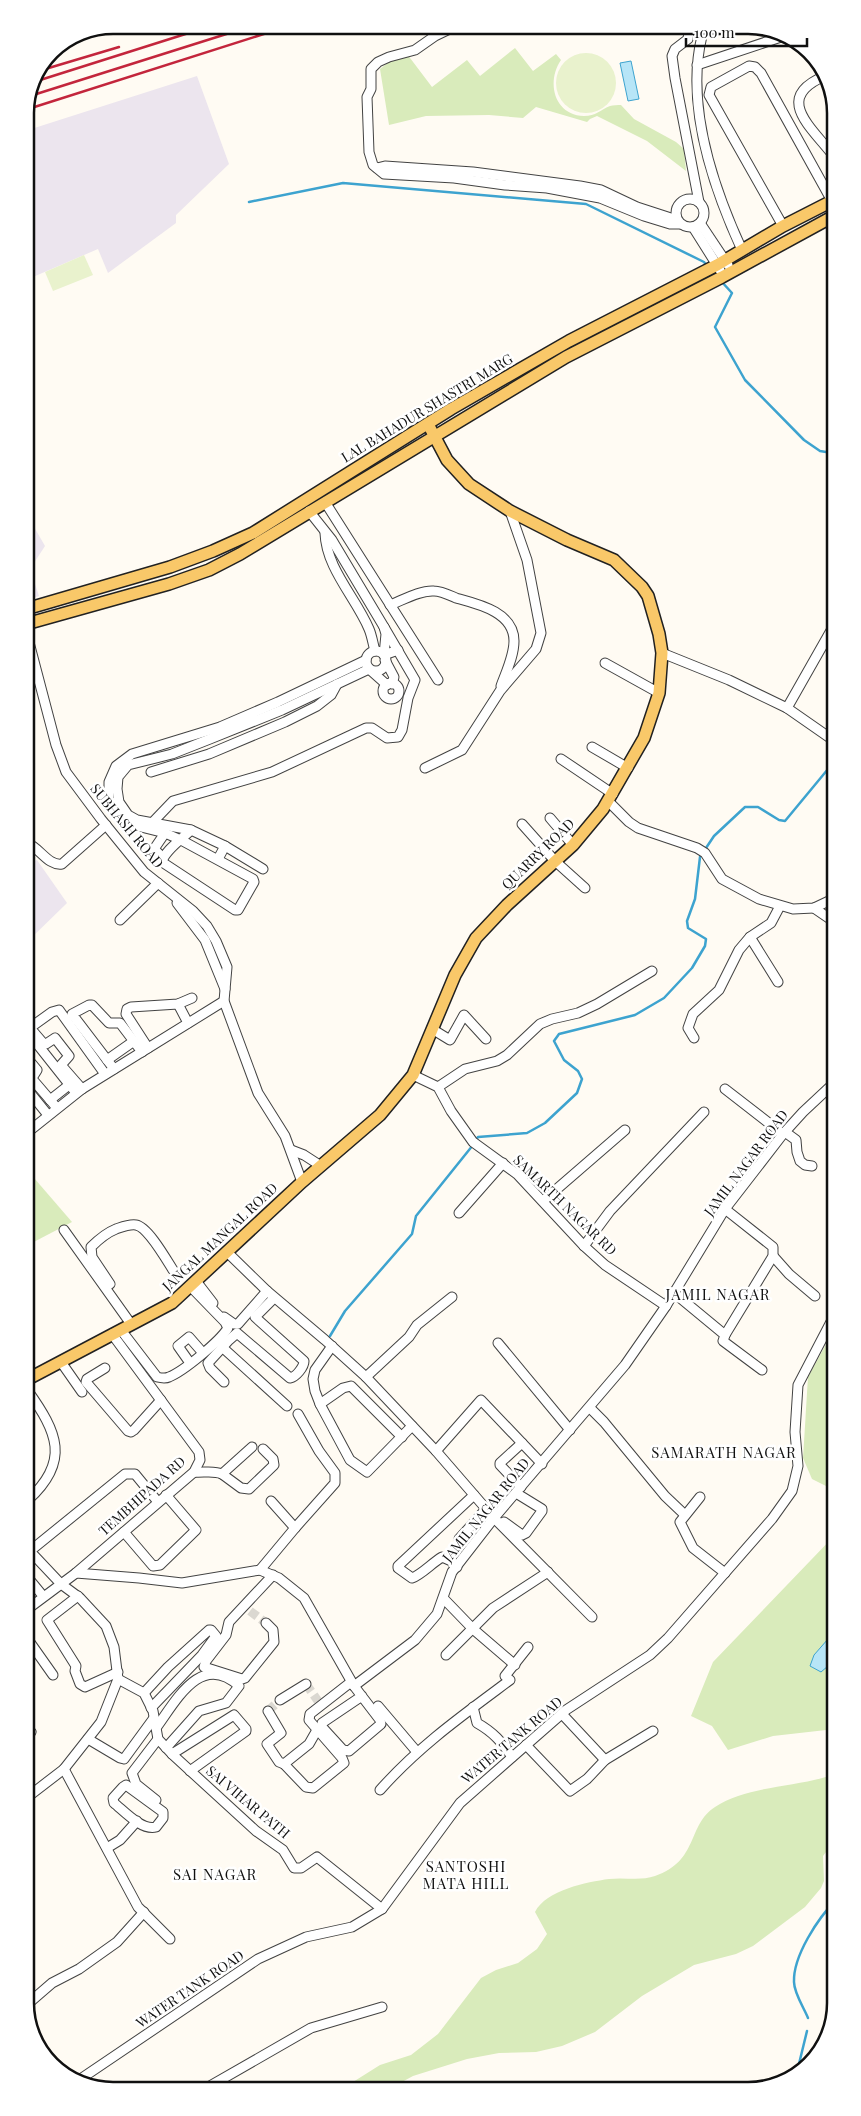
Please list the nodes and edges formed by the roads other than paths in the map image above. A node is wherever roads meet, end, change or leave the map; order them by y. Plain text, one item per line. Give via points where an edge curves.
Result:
1 (439, 34) edge
2 (689, 34) edge
3 (702, 36) dead end
4 (775, 39) edge
5 (697, 65) junction
6 (819, 78) edge
7 (827, 148) edge
8 (827, 192) edge
9 (699, 202) junction
10 (827, 204) edge
11 (827, 220) edge
12 (678, 222) junction
13 (696, 225) junction
14 (783, 226) junction
15 (742, 250) junction
16 (715, 266) junction
17 (723, 276) junction
18 (428, 424) junction
19 (434, 436) junction
20 (325, 502) junction
21 (309, 511) junction
22 (510, 511) junction
23 (325, 533) junction
24 (390, 605) junction
25 (34, 607) edge
26 (34, 622) edge
27 (384, 627) junction
28 (827, 638) edge
29 (398, 650) junction
30 (662, 653) junction
31 (381, 656) junction
32 (34, 661) edge
33 (605, 663) dead end
34 (368, 664) junction
35 (438, 680) dead end
36 (338, 684) junction
37 (390, 684) junction
38 (500, 691) junction
39 (659, 693) junction
40 (395, 701) dead end
41 (280, 706) junction
42 (787, 708) junction
43 (285, 722) junction
44 (221, 730) junction
45 (827, 736) edge
46 (225, 747) junction
47 (592, 747) dead end
48 (140, 751) junction
49 (172, 754) junction
50 (562, 759) dead end
51 (144, 762) junction
52 (175, 766) junction
53 (425, 768) dead end
54 (628, 768) junction
55 (151, 772) dead end
56 (611, 797) junction
57 (550, 818) dead end
58 (522, 824) dead end
59 (106, 825) junction
60 (149, 826) junction
61 (191, 830) junction
62 (165, 833) junction
63 (181, 840) junction
64 (573, 845) junction
65 (34, 846) edge
66 (225, 846) junction
67 (163, 858) junction
68 (218, 859) junction
69 (555, 861) junction
70 (263, 869) dead end
71 (158, 883) junction
72 (585, 888) dead end
73 (827, 901) edge
74 (780, 906) junction
75 (814, 908) junction
76 (827, 917) edge
77 (120, 920) dead end
78 (750, 937) junction
79 (652, 971) dead end
80 (778, 982) dead end
81 (192, 998) dead end
82 (224, 1001) junction
83 (178, 1004) junction
84 (188, 1023) junction
85 (34, 1025) edge
86 (432, 1030) junction
87 (34, 1032) edge
88 (694, 1038) dead end
89 (486, 1039) dead end
90 (34, 1041) edge
91 (134, 1041) junction
92 (145, 1050) junction
93 (107, 1060) junction
94 (114, 1069) junction
95 (105, 1074) junction
96 (413, 1075) junction
97 (34, 1082) edge
98 (69, 1085) junction
99 (438, 1087) junction
100 (725, 1089) dead end
101 (79, 1091) junction
102 (827, 1092) edge
103 (34, 1098) edge
104 (50, 1100) junction
105 (57, 1108) junction
106 (704, 1112) dead end
107 (48, 1115) junction
108 (34, 1127) edge
109 (625, 1130) dead end
110 (784, 1133) junction
111 (291, 1150) junction
112 (503, 1163) junction
113 (321, 1166) junction
114 (812, 1166) dead end
115 (302, 1182) junction
116 (543, 1201) junction
117 (725, 1209) junction
118 (458, 1213) dead end
119 (64, 1230) dead end
120 (584, 1246) junction
121 (228, 1252) junction
122 (773, 1256) junction
123 (174, 1270) dead end
124 (193, 1284) junction
125 (111, 1288) junction
126 (267, 1291) junction
127 (673, 1292) junction
128 (815, 1296) dead end
129 (452, 1297) dead end
130 (274, 1298) junction
131 (666, 1306) junction
132 (827, 1329) edge
133 (122, 1330) junction
134 (726, 1335) junction
135 (498, 1343) dead end
136 (332, 1346) junction
137 (222, 1348) junction
138 (203, 1353) junction
139 (61, 1362) junction
140 (190, 1363) junction
141 (105, 1368) dead end
142 (762, 1370) dead end
143 (34, 1376) edge
144 (366, 1377) junction
145 (224, 1382) dead end
146 (82, 1392) dead end
147 (34, 1400) edge
148 (161, 1400) junction
149 (320, 1404) junction
150 (287, 1406) dead end
151 (590, 1408) junction
152 (298, 1414) dead end
153 (412, 1426) junction
154 (570, 1430) junction
155 (402, 1437) junction
156 (519, 1446) junction
157 (252, 1447) dead end
158 (263, 1449) dead end
159 (436, 1451) junction
160 (524, 1456) dead end
161 (542, 1464) junction
162 (194, 1472) junction
163 (222, 1474) junction
164 (518, 1490) junction
165 (473, 1493) junction
166 (34, 1495) edge
167 (166, 1495) junction
168 (700, 1497) dead end
169 (271, 1501) dead end
170 (158, 1502) junction
171 (486, 1509) junction
172 (685, 1515) junction
173 (495, 1517) junction
174 (295, 1528) junction
175 (124, 1532) junction
176 (458, 1539) dead end
177 (34, 1546) edge
178 (34, 1555) edge
179 (399, 1559) dead end
180 (457, 1567) junction
181 (260, 1570) junction
182 (548, 1572) junction
183 (76, 1573) junction
184 (725, 1574) junction
185 (273, 1576) junction
186 (62, 1584) junction
187 (34, 1586) edge
188 (43, 1596) junction
189 (78, 1596) junction
190 (444, 1599) junction
191 (34, 1604) edge
192 (592, 1617) dead end
193 (266, 1623) tunnel mouth
194 (473, 1628) junction
195 (34, 1647) edge
196 (528, 1647) dead end
197 (446, 1655) dead end
198 (514, 1665) junction
199 (54, 1675) dead end
200 (118, 1675) junction
201 (306, 1684) dead end
202 (353, 1684) junction
203 (144, 1693) junction
204 (362, 1696) junction
205 (280, 1700) tunnel mouth
206 (378, 1706) dead end
207 (473, 1707) junction
208 (151, 1708) junction
209 (268, 1711) dead end
210 (562, 1714) junction
211 (154, 1718) junction
212 (156, 1728) junction
213 (317, 1730) junction
214 (653, 1731) dead end
215 (88, 1739) junction
216 (158, 1739) junction
217 (526, 1745) junction
218 (169, 1751) junction
219 (417, 1752) junction
220 (512, 1757) junction
221 (605, 1760) junction
222 (284, 1764) junction
223 (64, 1768) junction
224 (190, 1771) junction
225 (380, 1790) dead end
226 (34, 1792) edge
227 (156, 1800) dead end
228 (137, 1821) junction
229 (107, 1848) junction
230 (382, 1909) junction
231 (144, 1912) junction
232 (170, 1938) dead end
233 (34, 1999) edge
234 (382, 2007) dead end
235 (84, 2076) edge
236 (217, 2082) edge

1 - 12 street via 415,50 389,57 371,69 371,88 367,97 369,152 373,164 384,174 462,176 547,188 600,198 670,224
2 - 9 street via 672,56
3 - 5 street
4 - 5 street
5 - 15 street via 701,132 720,198
6 - 7 street via 800,92 798,103 803,117
8 - 14 street via 756,67 749,66 711,86 709,95
9 - 12 street via 690,198 681,202 675,210
9 - 13 street via 704,210
10 - 14 main road, LAL BAHADUR SHASTRI MARG
11 - 17 main road, LAL BAHADUR SHASTRI MARG
12 - 13 street
13 - 16 street
14 - 15 main road, LAL BAHADUR SHASTRI MARG
15 - 16 main road, LAL BAHADUR SHASTRI MARG
16 - 17 street
16 - 18 main road, LAL BAHADUR SHASTRI MARG via 569,341
17 - 19 main road, LAL BAHADUR SHASTRI MARG via 566,357
18 - 19 main road, QUARRY ROAD
18 - 25 main road, LAL BAHADUR SHASTRI MARG via 253,533 170,567
19 - 20 main road, LAL BAHADUR SHASTRI MARG
19 - 22 main road, QUARRY ROAD via 447,460 469,484
20 - 21 main road, LAL BAHADUR SHASTRI MARG
20 - 24 street
21 - 23 street
21 - 26 main road, LAL BAHADUR SHASTRI MARG via 209,570
22 - 30 main road, QUARRY ROAD via 621,566 648,596
22 - 38 street via 527,560 541,633 536,649
23 - 27 street
23 - 31 street via 325,545 333,564
24 - 35 street
24 - 38 street via 434,591 499,614 514,639
27 - 29 street
27 - 31 street via 386,634
28 - 42 street
29 - 31 street
29 - 60 street via 415,680 398,737 386,738 372,728 366,728 272,772 173,801
30 - 39 main road, QUARRY ROAD
30 - 42 street
31 - 34 street via 371,652
31 - 34 street via 382,668 374,671
31 - 37 street via 394,677
32 - 59 street, SUBHASH ROAD via 66,772
33 - 39 street
34 - 36 street
34 - 37 street
34 - 41 street
36 - 41 street
36 - 43 street via 331,695 317,706
37 - 40 street via 399,690
38 - 53 street via 462,750
39 - 54 main road, QUARRY ROAD via 644,738
41 - 43 street
41 - 44 street
42 - 45 street
43 - 46 street
44 - 46 street
44 - 48 street
44 - 49 street
46 - 52 street
47 - 54 street
48 - 51 street
48 - 60 street via 123,758 116,766 109,782 109,799 122,819 133,825
49 - 51 street
49 - 52 street
50 - 56 street
51 - 60 street via 128,765 118,777 117,789 119,802 128,815
52 - 55 street
54 - 56 main road, QUARRY ROAD
56 - 64 main road, QUARRY ROAD
56 - 74 street via 629,822 638,828 701,850 722,878 759,899
57 - 64 street
58 - 69 street
59 - 65 street via 62,864 50,862
59 - 71 street, SUBHASH ROAD via 144,872
60 - 61 street
60 - 62 street
61 - 63 street
61 - 66 street
62 - 63 street
62 - 67 street via 154,849
63 - 67 street
63 - 68 street
64 - 69 main road, QUARRY ROAD
66 - 68 street
66 - 70 street
67 - 68 street via 165,866 238,910 253,879
69 - 72 street
69 - 86 main road, QUARRY ROAD via 476,938 455,975
71 - 77 street
71 - 82 street, SUBHASH ROAD via 207,926 216,941 227,968
73 - 75 street
74 - 75 street
74 - 78 street via 771,923
75 - 76 street
78 - 80 street
78 - 88 street via 739,950 719,990 693,1014 688,1028
79 - 99 street via 578,1013 540,1024 507,1055 497,1061 465,1069
81 - 83 street
82 - 84 street
82 - 111 street via 258,1093
83 - 84 street
83 - 92 street via 127,1009 126,1014
84 - 92 street
85 - 95 street via 59,1010
86 - 89 street via 450,1040 464,1014
86 - 96 main road, QUARRY ROAD
87 - 101 street via 46,1044 54,1038 69,1056 61,1065
90 - 98 street
91 - 92 street
91 - 93 street
91 - 93 street via 120,1023 109,1023 92,1005 72,1014
92 - 94 street
93 - 94 street
94 - 95 street
95 - 101 street
96 - 99 street
96 - 113 main road, QUARRY ROAD via 380,1115
97 - 104 street
98 - 101 street
98 - 104 street
99 - 112 street, SAMARTH NAGAR RD via 474,1143
100 - 110 street
101 - 105 street
102 - 110 street, JAMIL NAGAR ROAD
103 - 107 street
104 - 105 street
105 - 107 street
106 - 120 street via 610,1211
107 - 108 street
109 - 116 street
110 - 114 street via 796,1140 800,1160 805,1166
110 - 117 street, JAMIL NAGAR ROAD
111 - 113 street
111 - 115 street
112 - 116 street, SAMARTH NAGAR RD
112 - 118 street
113 - 115 main road, JANGAL MANGAL ROAD
115 - 121 main road, JANGAL MANGAL ROAD
116 - 120 street, SAMARTH NAGAR RD
117 - 122 street via 773,1247
117 - 127 street, JAMIL NAGAR ROAD
119 - 125 street
120 - 131 street, SAMARTH NAGAR RD via 605,1265
121 - 124 main road, JANGAL MANGAL ROAD
121 - 126 street
122 - 128 street
122 - 134 street
123 - 125 street via 144,1230 137,1225 125,1226 108,1232 92,1248 92,1257
124 - 126 street via 234,1324 241,1321
124 - 133 main road, JANGAL MANGAL ROAD via 172,1303
124 - 138 street via 228,1328
125 - 133 street
126 - 130 street
127 - 131 street, JAMIL NAGAR ROAD
127 - 134 street
129 - 144 street via 417,1325 409,1337
130 - 136 street
130 - 137 street via 255,1317 304,1361 293,1378 237,1333
131 - 151 street, JAMIL NAGAR ROAD
132 - 184 street, WATER TANK ROAD via 798,1385 795,1432 798,1466 792,1491
133 - 139 main road, JANGAL MANGAL ROAD
133 - 140 street via 157,1377 170,1377
133 - 148 street, TEMBHIPADA RD
134 - 142 street via 723,1341
135 - 154 street
136 - 144 street
136 - 149 street via 314,1370 313,1379
137 - 145 street via 208,1366
137 - 150 street
138 - 140 street
138 - 140 street via 188,1337 178,1346
139 - 143 main road, JANGAL MANGAL ROAD
139 - 146 street
141 - 148 street via 86,1382 128,1431 134,1430
144 - 153 street
147 - 166 street via 47,1418 56,1443 54,1462 42,1488
148 - 162 street, TEMBHIPADA RD via 199,1452 200,1460
149 - 155 street via 351,1386
149 - 155 street via 350,1460 367,1472
151 - 154 street, JAMIL NAGAR ROAD
151 - 172 street
152 - 174 street via 336,1478
153 - 155 street
153 - 159 street
154 - 161 street, JAMIL NAGAR ROAD
156 - 159 street via 480,1400
156 - 160 street
156 - 161 street
156 - 164 street via 500,1463
157 - 163 street
158 - 163 street via 273,1459 274,1465 249,1489 241,1488
159 - 165 street
161 - 164 street, JAMIL NAGAR ROAD
162 - 163 street
162 - 167 street, TEMBHIPADA RD
164 - 173 street, JAMIL NAGAR ROAD
164 - 173 street via 542,1509 526,1533 522,1535
165 - 171 street
165 - 179 street
165 - 180 street via 398,1566 412,1578 442,1557
167 - 170 street, TEMBHIPADA RD
167 - 175 street via 196,1530 160,1565 153,1566
168 - 172 street
169 - 174 street
170 - 175 street, TEMBHIPADA RD
170 - 177 street via 135,1474 125,1474
171 - 173 street
171 - 176 street
172 - 184 street via 680,1522 693,1548
173 - 180 street, JAMIL NAGAR ROAD
173 - 182 street
174 - 181 street
175 - 183 street, TEMBHIPADA RD
178 - 186 street
180 - 190 street, JAMIL NAGAR ROAD via 452,1572
181 - 183 street via 182,1583
181 - 185 street
182 - 192 street
182 - 194 street via 492,1608
183 - 186 street
184 - 210 street, WATER TANK ROAD via 650,1655
185 - 193 street via 247,1609 230,1622 226,1635 204,1667 245,1678 274,1642 273,1630
185 - 202 street via 304,1598
186 - 188 street
186 - 189 street
187 - 188 street
188 - 191 street
189 - 200 street via 106,1626 114,1647
189 - 200 street via 47,1620 76,1666 80,1684 85,1687
190 - 194 street
190 - 202 street, JAMIL NAGAR ROAD via 438,1614 416,1640
194 - 197 street
194 - 198 street
195 - 199 street
196 - 198 street
198 - 207 street via 505,1676 510,1680
200 - 203 street
200 - 215 street via 101,1722
201 - 205 street
202 - 204 street
202 - 213 street, JAMIL NAGAR ROAD via 310,1714 309,1720
203 - 208 street
203 - 208 street via 209,1630 216,1634 202,1656
204 - 204 street via 381,1724 346,1751 322,1727 322,1723
206 - 219 street
207 - 219 street
207 - 220 street via 477,1723 499,1738
208 - 211 street
209 - 222 street via 281,1733 267,1744 279,1762
210 - 217 street, WATER TANK ROAD
210 - 221 street
211 - 212 street
211 - 215 street via 124,1759
212 - 216 street
212 - 218 street via 187,1686 198,1677 219,1674 230,1677 239,1686 226,1703 199,1711
213 - 222 street via 309,1744
213 - 222 street via 344,1763 308,1789
214 - 221 street
215 - 223 street
216 - 218 street, SAI VIHAR PATH
216 - 227 street via 132,1773 136,1784
217 - 220 street, WATER TANK ROAD
217 - 221 street via 570,1791
218 - 224 street, SAI VIHAR PATH
218 - 224 street via 236,1716 246,1731
219 - 225 street
220 - 230 street, WATER TANK ROAD via 460,1803
223 - 226 street
223 - 229 street
224 - 230 street, SAI VIHAR PATH via 256,1831 283,1850 294,1868 301,1868 317,1857
228 - 228 street via 154,1828 164,1815 125,1786 113,1798 114,1803
228 - 229 street via 120,1840
229 - 231 street via 138,1907
230 - 235 street, WATER TANK ROAD via 352,1927 306,1937 258,1959
231 - 232 street
231 - 233 street via 116,1942 79,1969 52,1983
234 - 236 street via 310,2028

